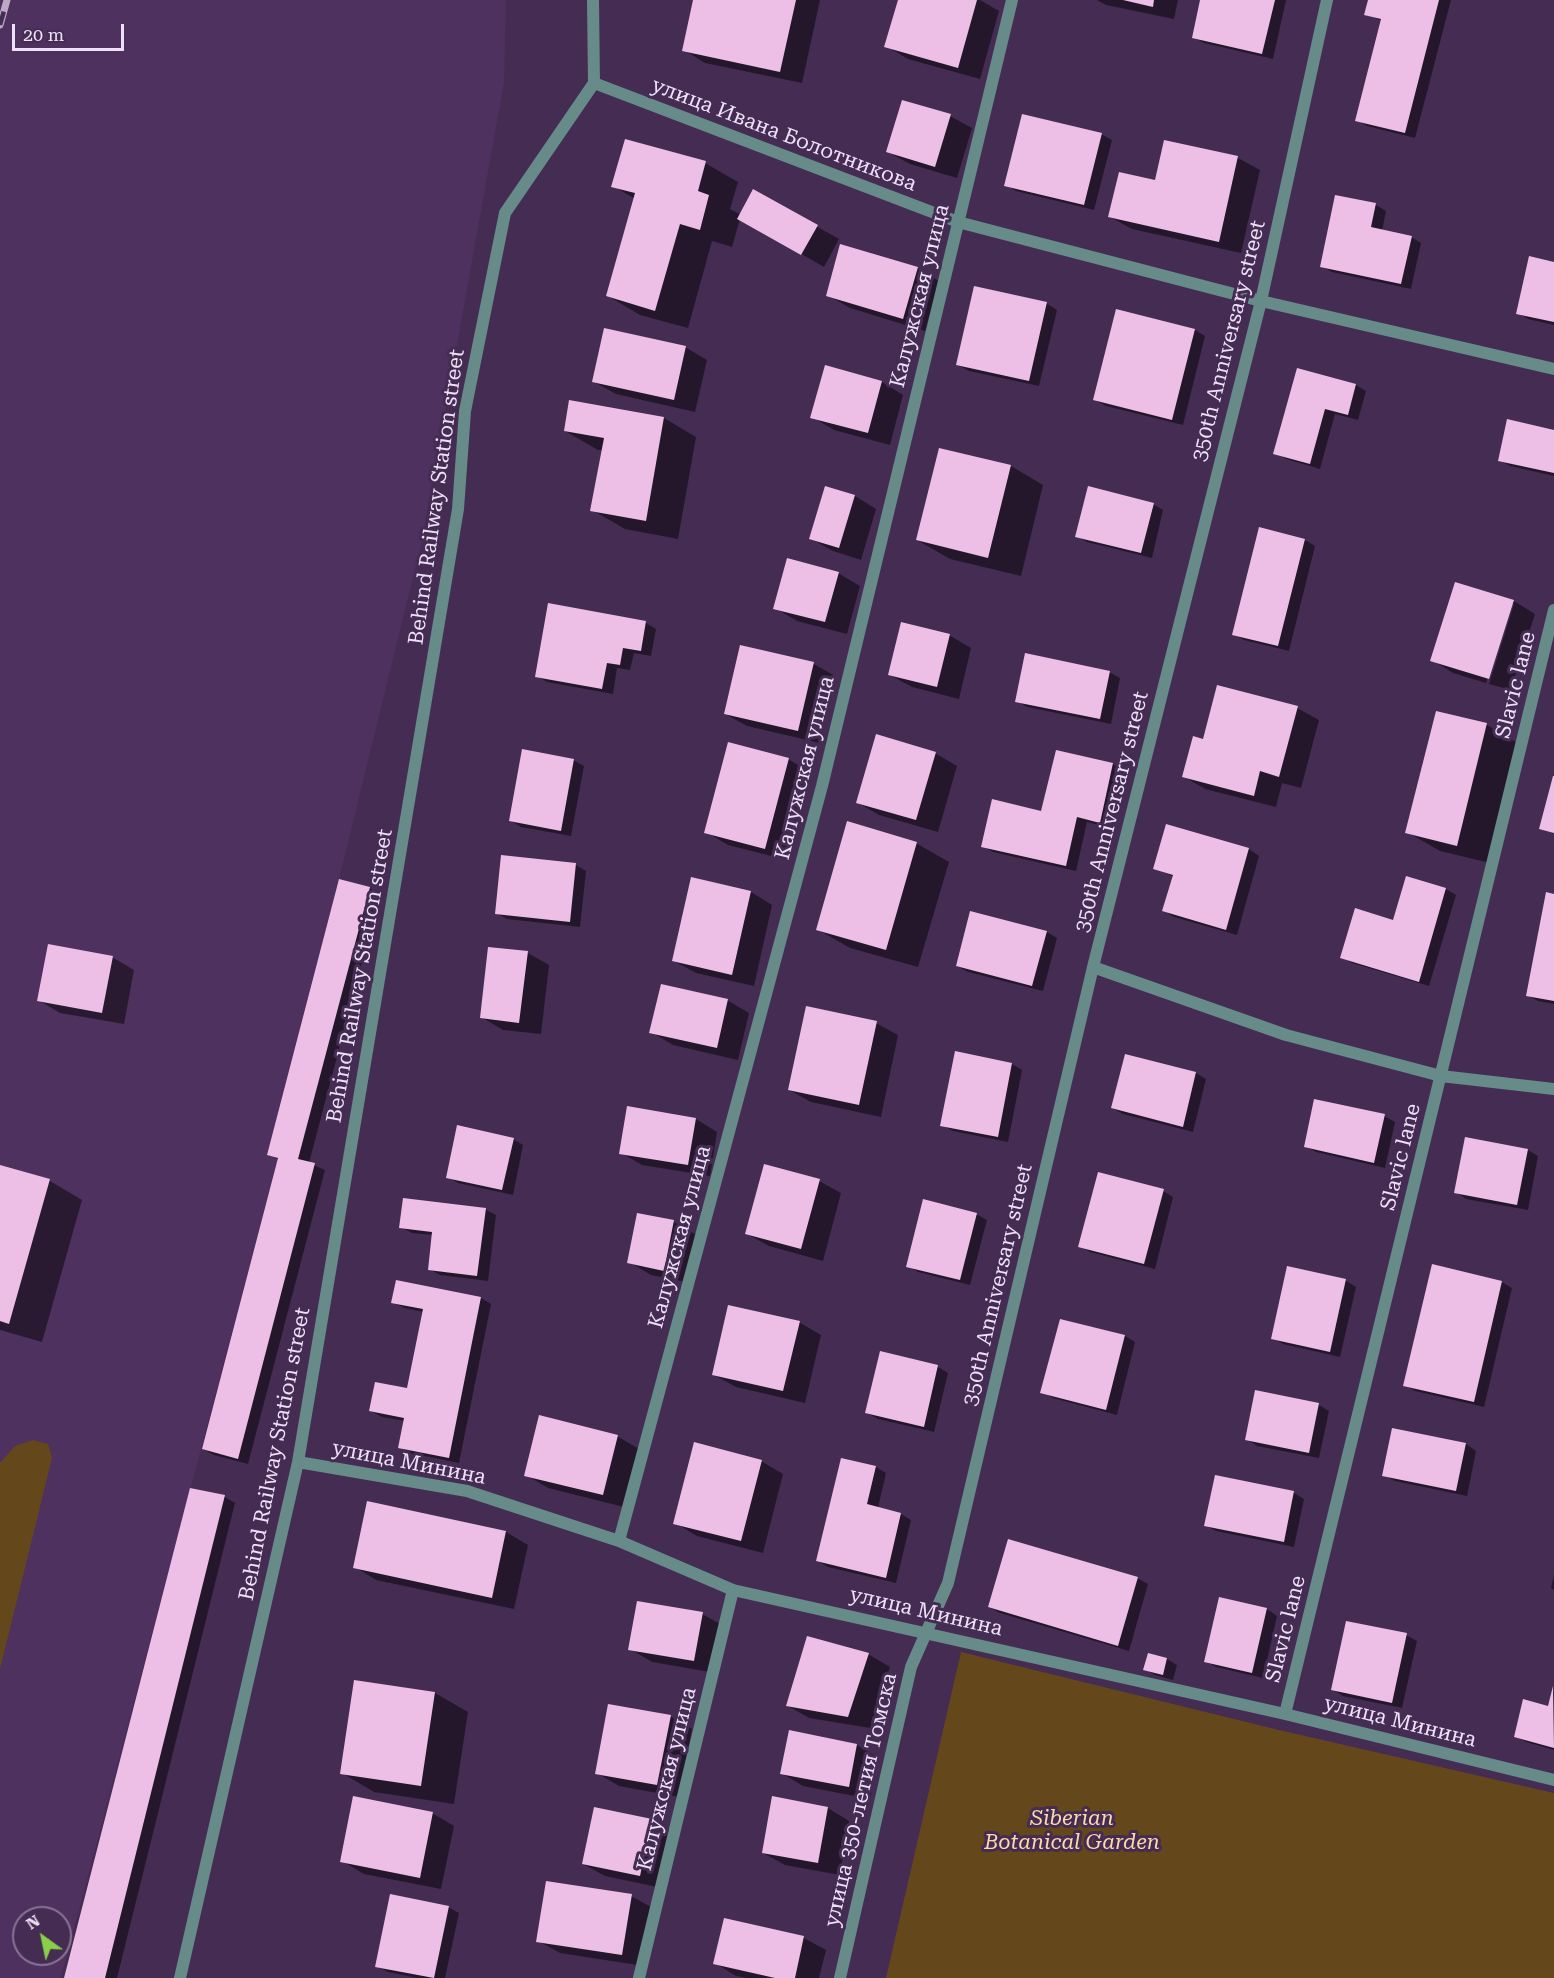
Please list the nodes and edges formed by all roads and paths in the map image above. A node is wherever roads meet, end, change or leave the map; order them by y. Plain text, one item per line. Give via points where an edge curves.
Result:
1 (593, 0) edge
2 (1012, 0) edge
3 (1327, 0) edge
4 (594, 83) junction
5 (958, 222) junction
6 (1261, 300) junction
7 (1554, 369) edge
8 (1554, 609) edge
9 (1093, 967) junction
10 (1441, 1076) junction
11 (1554, 1089) edge
12 (298, 1461) junction
13 (619, 1541) junction
14 (733, 1590) junction
15 (927, 1632) junction
16 (1285, 1714) junction
17 (1554, 1780) edge
18 (180, 1978) edge
19 (639, 1978) edge
20 (840, 1978) edge

1 - 4 street
2 - 5 street, Калужская улица
3 - 6 street, 350th Anniversary street
4 - 5 street, улица Ивана Болотникова
4 - 12 street, Behind Railway Station street via 505,213 465,411 458,509
5 - 6 street, улица Ивана Болотникова
5 - 13 street, Калужская улица via 822,786
6 - 7 street, улица Ивана Болотникова
6 - 9 street, 350th Anniversary street
8 - 10 street, Slavic lane
9 - 10 street via 1286,1035
9 - 15 street, 350th Anniversary street via 948,1583
10 - 11 street
10 - 16 street, Slavic lane
12 - 13 street, улица Минина via 467,1491
12 - 18 street, Behind Railway Station street
13 - 14 street, улица Минина
14 - 15 street, улица Минина
14 - 19 street, Калужская улица
15 - 16 street, улица Минина
15 - 20 street, улица 350-летия Томска via 911,1667
16 - 17 street, улица Минина

